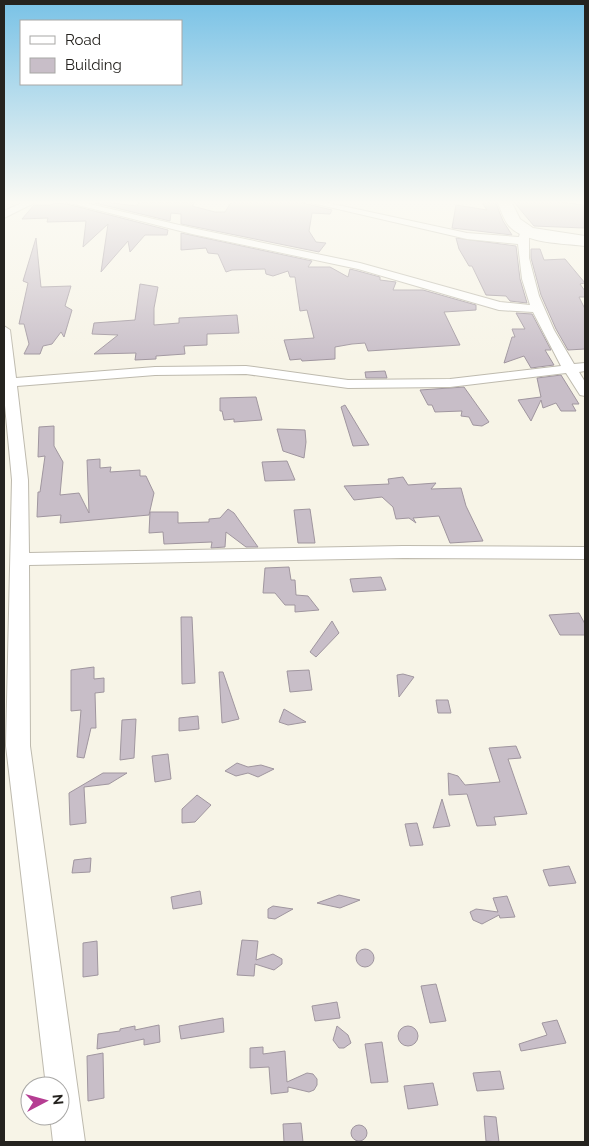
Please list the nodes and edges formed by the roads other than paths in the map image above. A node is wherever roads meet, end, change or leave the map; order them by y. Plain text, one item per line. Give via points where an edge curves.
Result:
1 (305, 254) edge
2 (524, 254) edge
3 (538, 309) junction
4 (4, 330) edge
5 (585, 367) edge
6 (569, 369) junction
7 (7, 383) edge
8 (585, 392) edge
9 (585, 553) edge
10 (20, 559) junction
11 (69, 1142) edge

1 - 3 street via 360,266 499,306
2 - 3 street
3 - 6 street
4 - 7 street
5 - 6 street
6 - 7 street via 441,383 348,384 246,370 155,370
6 - 8 street
7 - 10 street via 20,480
9 - 10 street via 403,552
10 - 11 street via 18,746

